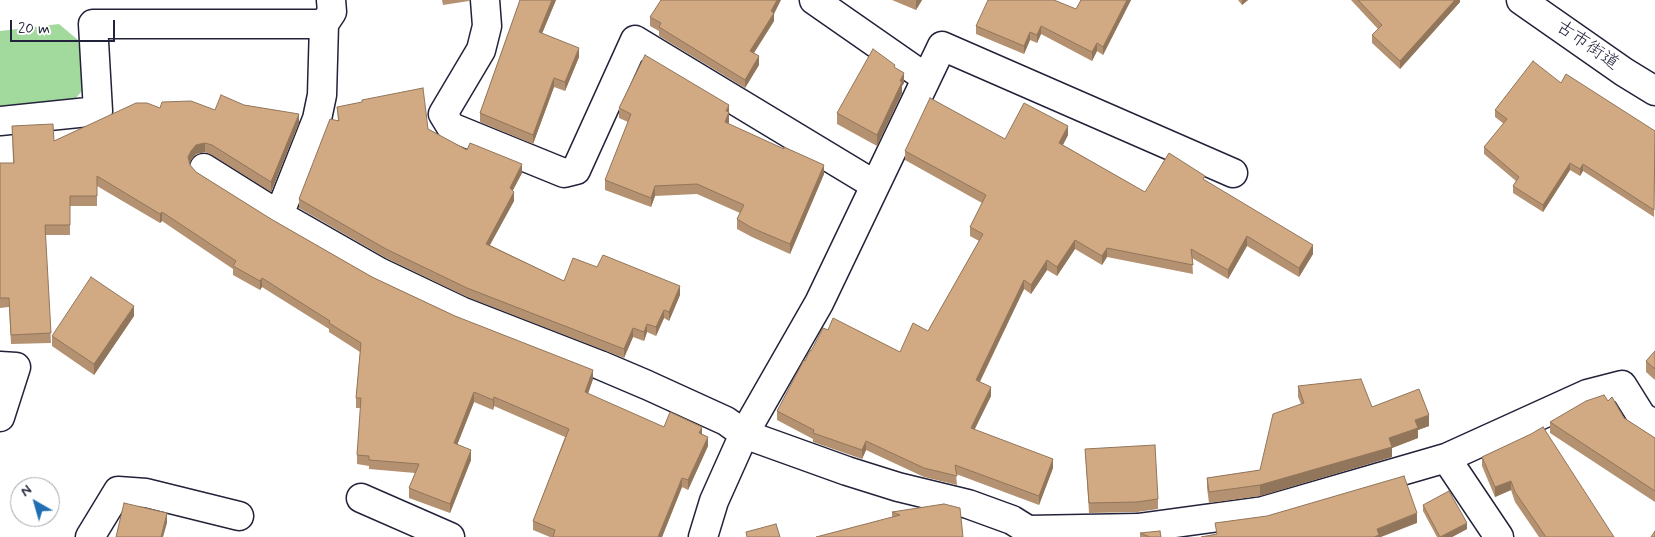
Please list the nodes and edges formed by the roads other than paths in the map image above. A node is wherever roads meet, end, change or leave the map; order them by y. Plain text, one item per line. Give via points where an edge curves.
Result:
1 (485, 0) edge
2 (814, 0) edge
3 (1521, 0) edge
4 (328, 12) edge
5 (926, 78) junction
6 (1655, 90) edge
7 (0, 121) edge
8 (204, 168) dead end
9 (1233, 173) dead end
10 (874, 185) junction
11 (279, 215) junction
12 (0, 366) edge
13 (0, 417) edge
14 (1655, 424) edge
15 (744, 434) junction
16 (1446, 458) junction
17 (361, 498) dead end
18 (239, 516) dead end
19 (90, 537) edge
20 (450, 537) edge
21 (703, 537) edge
22 (1499, 537) edge

1 - 10 street via 487,26 481,50 443,114 451,127 564,173 576,170 635,40
2 - 5 street
3 - 6 street, 古市街道
4 - 7 street via 93,24 98,111
4 - 11 street via 322,95
5 - 9 street via 942,46
5 - 10 street
8 - 11 street
10 - 15 street via 819,302
11 - 15 street via 379,272 461,311 647,385 726,422
12 - 13 street via 16,367
14 - 16 street via 1642,417 1622,384 1587,394
15 - 16 street via 847,471 968,504 1012,520 1028,530 1138,528 1263,511
15 - 21 street via 714,501
16 - 22 street
17 - 20 street
18 - 19 street via 146,493 118,491

